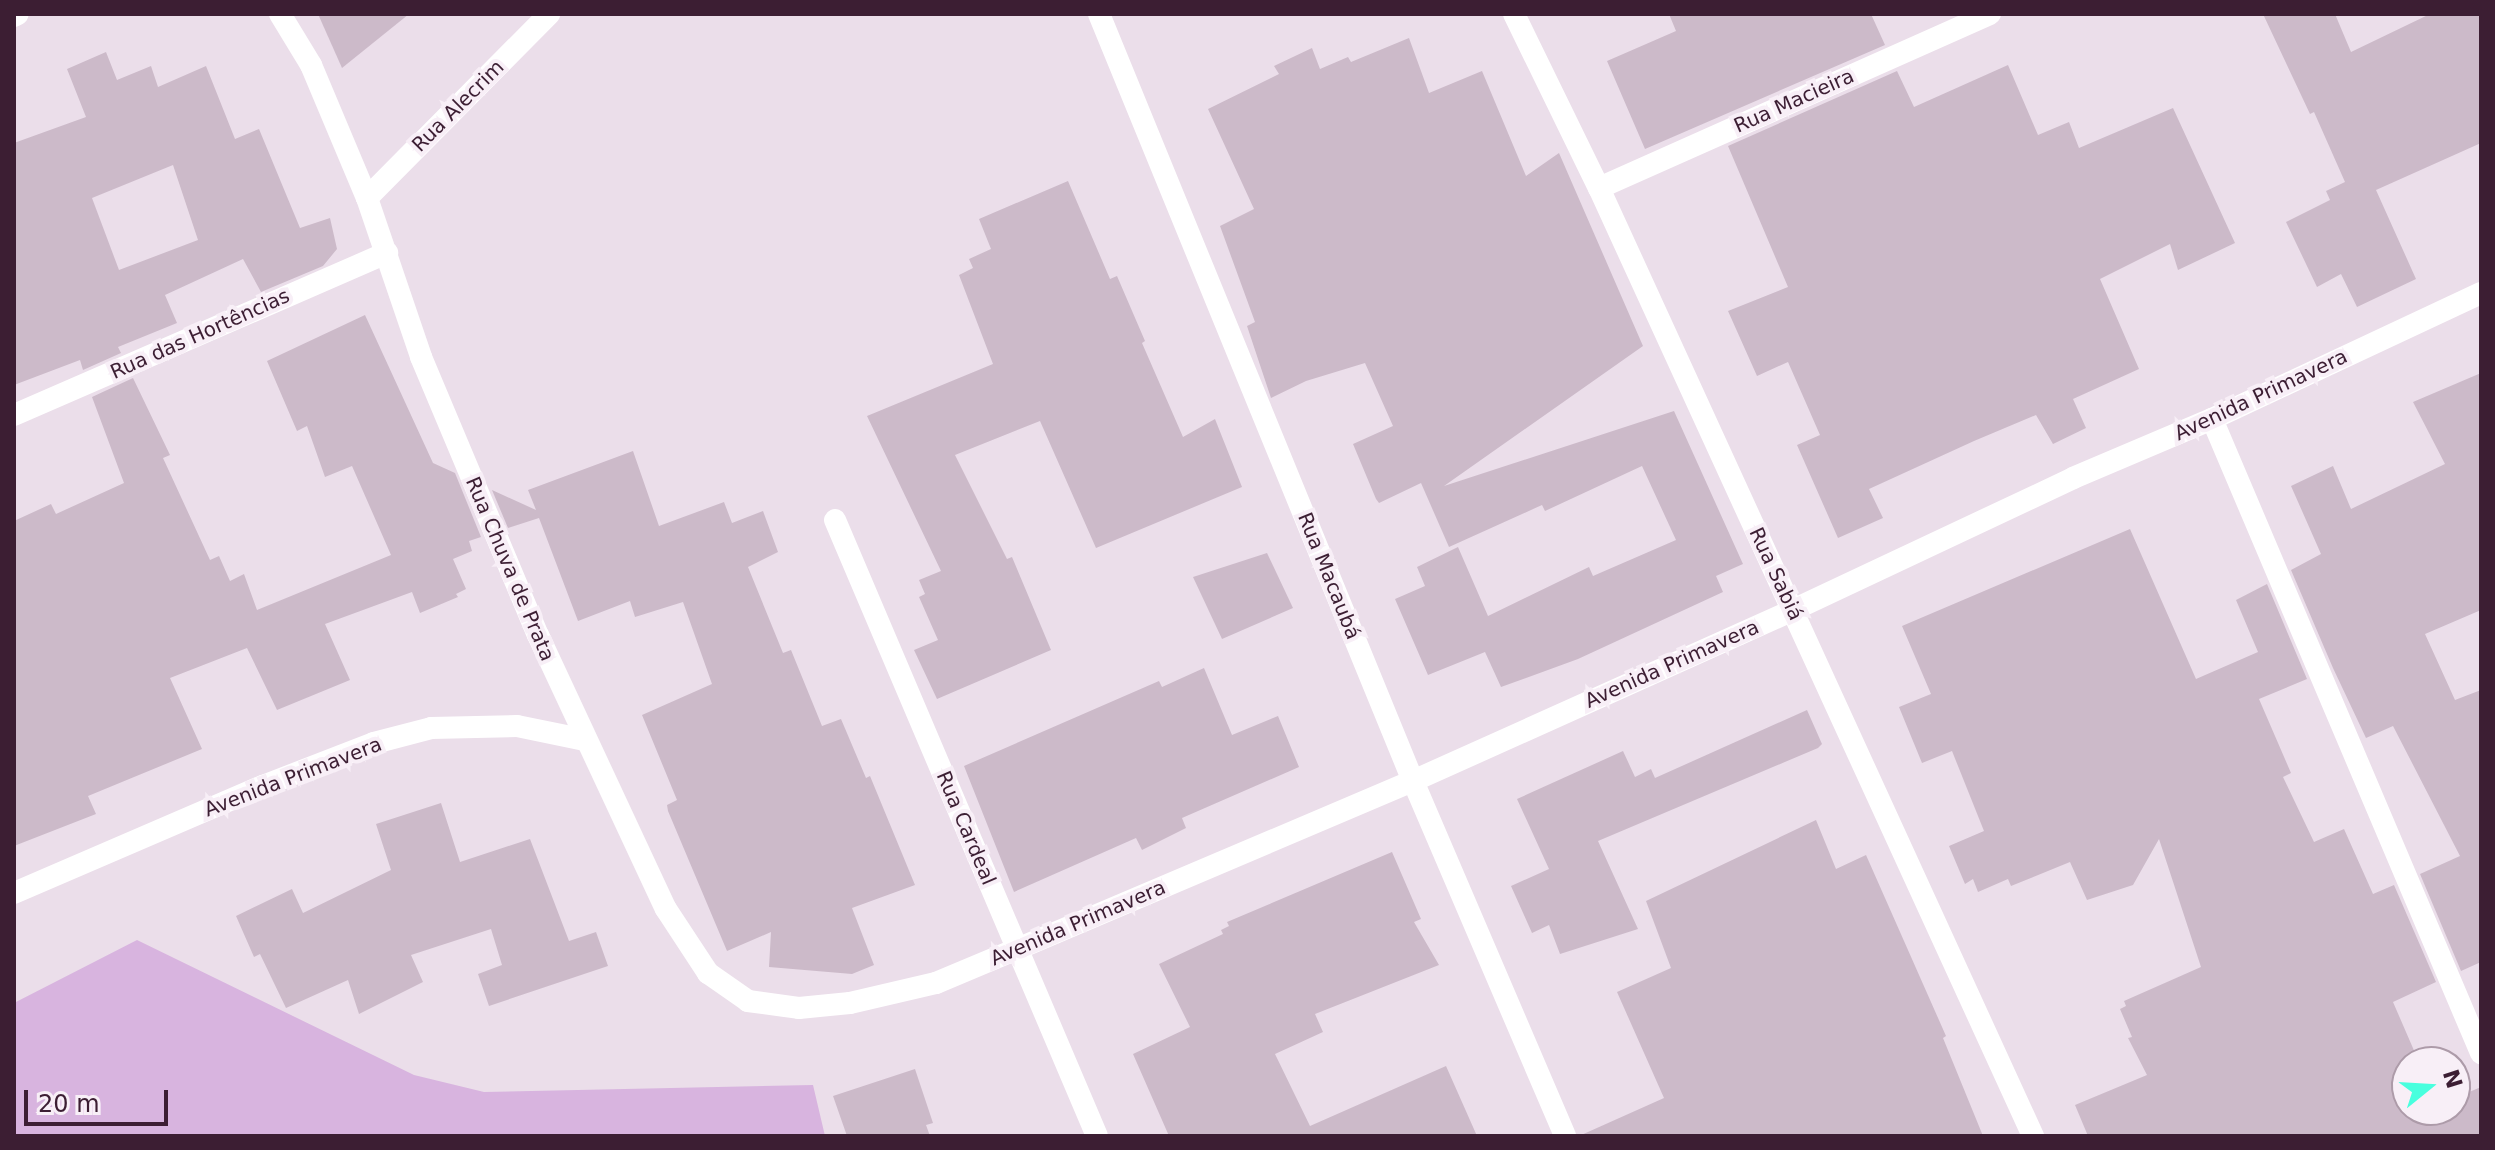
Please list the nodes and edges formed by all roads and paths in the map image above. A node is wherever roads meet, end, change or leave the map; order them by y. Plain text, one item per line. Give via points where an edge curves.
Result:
1 (280, 14) edge
2 (549, 14) edge
3 (1099, 14) edge
4 (1514, 14) edge
5 (1990, 14) edge
6 (1599, 188) junction
7 (367, 198) junction
8 (387, 253) junction
9 (2481, 293) edge
10 (14, 415) edge
11 (2212, 419) junction
12 (835, 520) dead end
13 (1793, 610) junction
14 (585, 740) junction
15 (1413, 781) junction
16 (14, 893) edge
17 (1017, 949) junction
18 (850, 1003) joint
19 (2481, 1053) edge
20 (1097, 1136) edge
21 (1565, 1136) edge
22 (2033, 1136) edge

1 - 7 street, Rua Chuva de Prata via 311,65
2 - 7 street, Rua Alecrim
3 - 15 street, Rua Macaubá
4 - 6 street, Rua Sabiá
5 - 6 street, Rua Macieira
6 - 13 street, Rua Sabiá
7 - 8 street, Rua Chuva de Prata
8 - 10 street, Rua das Hortências
8 - 14 street, Rua Chuva de Prata via 421,357
9 - 11 street, Avenida Primavera
11 - 13 street, Avenida Primavera
11 - 19 street
12 - 17 street, Rua Cardeal
13 - 15 street, Avenida Primavera
13 - 22 street, Rua Sabiá
14 - 16 street, Avenida Primavera via 517,726 431,728 388,739 263,786
14 - 18 street, Rua Chuva de Prata via 666,909 708,973 748,1001 799,1008
15 - 17 street, Avenida Primavera
15 - 21 street, Rua Macaubá
17 - 18 street, Avenida Primavera via 936,983
17 - 20 street, Rua Cardeal

